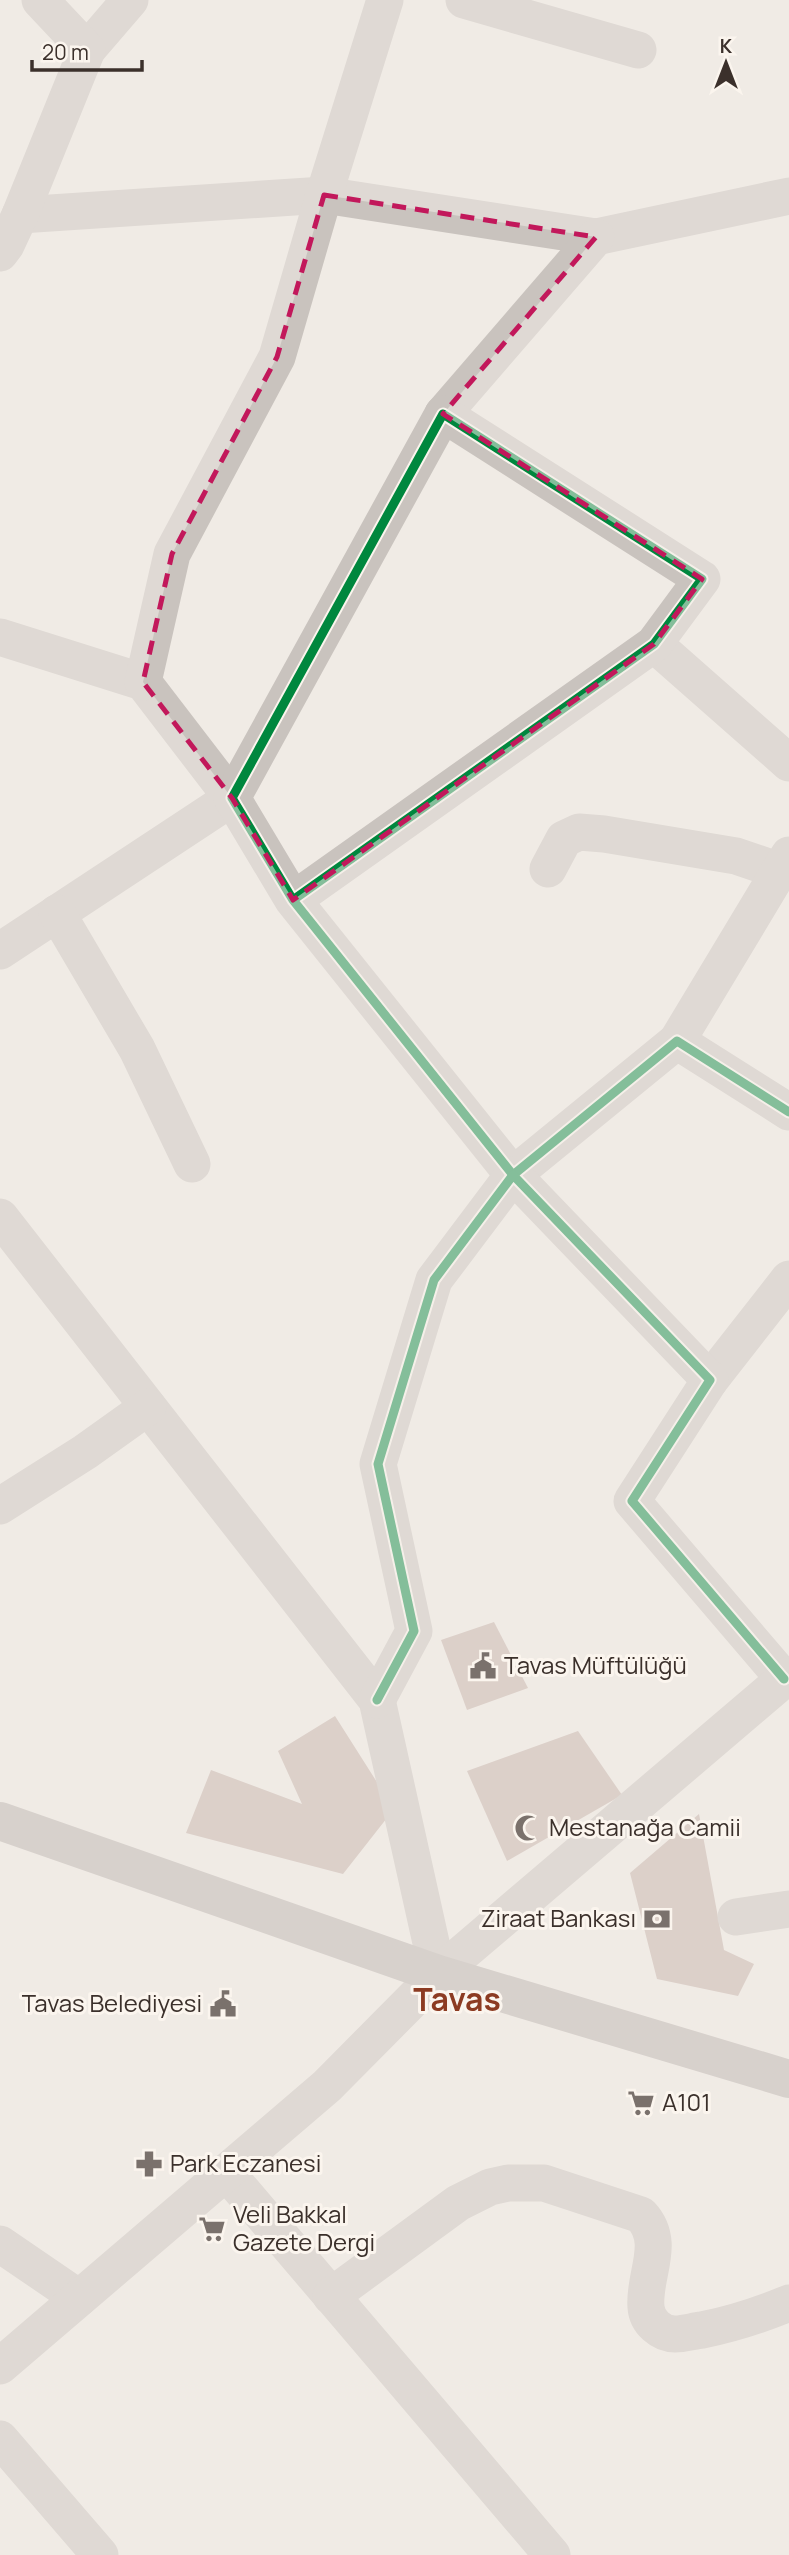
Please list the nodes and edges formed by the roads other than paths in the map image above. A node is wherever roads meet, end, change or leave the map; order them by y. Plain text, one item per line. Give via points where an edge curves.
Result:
1 (40, 0) edge
2 (130, 0) edge
3 (385, 0) edge
4 (464, 0) edge
5 (86, 50) junction
6 (638, 50) dead end
7 (324, 195) junction
8 (789, 197) edge
9 (20, 215) junction
10 (596, 237) junction
11 (0, 253) edge
12 (443, 414) junction
13 (0, 637) edge
14 (654, 644) junction
15 (144, 681) junction
16 (789, 763) edge
17 (232, 798) junction
18 (784, 863) edge
19 (548, 869) dead end
20 (293, 901) junction
21 (57, 913) junction
22 (0, 951) edge
23 (677, 1041) junction
24 (789, 1112) edge
25 (192, 1164) dead end
26 (513, 1175) junction
27 (0, 1217) edge
28 (789, 1279) edge
29 (710, 1380) junction
30 (148, 1407) junction
31 (0, 1506) edge
32 (787, 1677) edge
33 (377, 1700) junction
34 (0, 1821) edge
35 (789, 1909) edge
36 (736, 1917) dead end
37 (438, 1974) junction
38 (789, 2079) edge
39 (226, 2172) junction
40 (0, 2244) edge
41 (331, 2296) junction
42 (79, 2298) junction
43 (789, 2303) edge
44 (0, 2366) edge
45 (0, 2439) edge
46 (541, 2551) edge
47 (98, 2554) edge

1 - 5 street
2 - 5 street
3 - 7 street
4 - 6 street
5 - 9 street
7 - 9 street
7 - 10 street
7 - 15 street via 277,357 172,554
8 - 10 street
9 - 11 street
10 - 12 street
12 - 14 street via 702,579
12 - 17 street
13 - 15 street
14 - 16 street
14 - 20 street
15 - 17 street
17 - 20 street
17 - 21 street
18 - 19 street via 579,832 564,839
18 - 23 street
20 - 26 street
21 - 22 street
21 - 25 street via 137,1049
23 - 24 street
23 - 26 street
26 - 29 street
26 - 33 street via 434,1280 378,1465 414,1632
27 - 30 street
28 - 29 street
29 - 32 street via 632,1501
30 - 31 street
30 - 33 street
32 - 37 street
33 - 37 street
34 - 37 main road
35 - 36 street
37 - 38 main road
37 - 39 street via 327,2086
39 - 41 street
39 - 42 street
40 - 42 street
41 - 43 street via 466,2198 490,2187 526,2181 562,2187 640,2215 647,2222 654,2247 646,2307 649,2318 665,2333 734,2323
41 - 46 street
42 - 44 street
45 - 47 street

